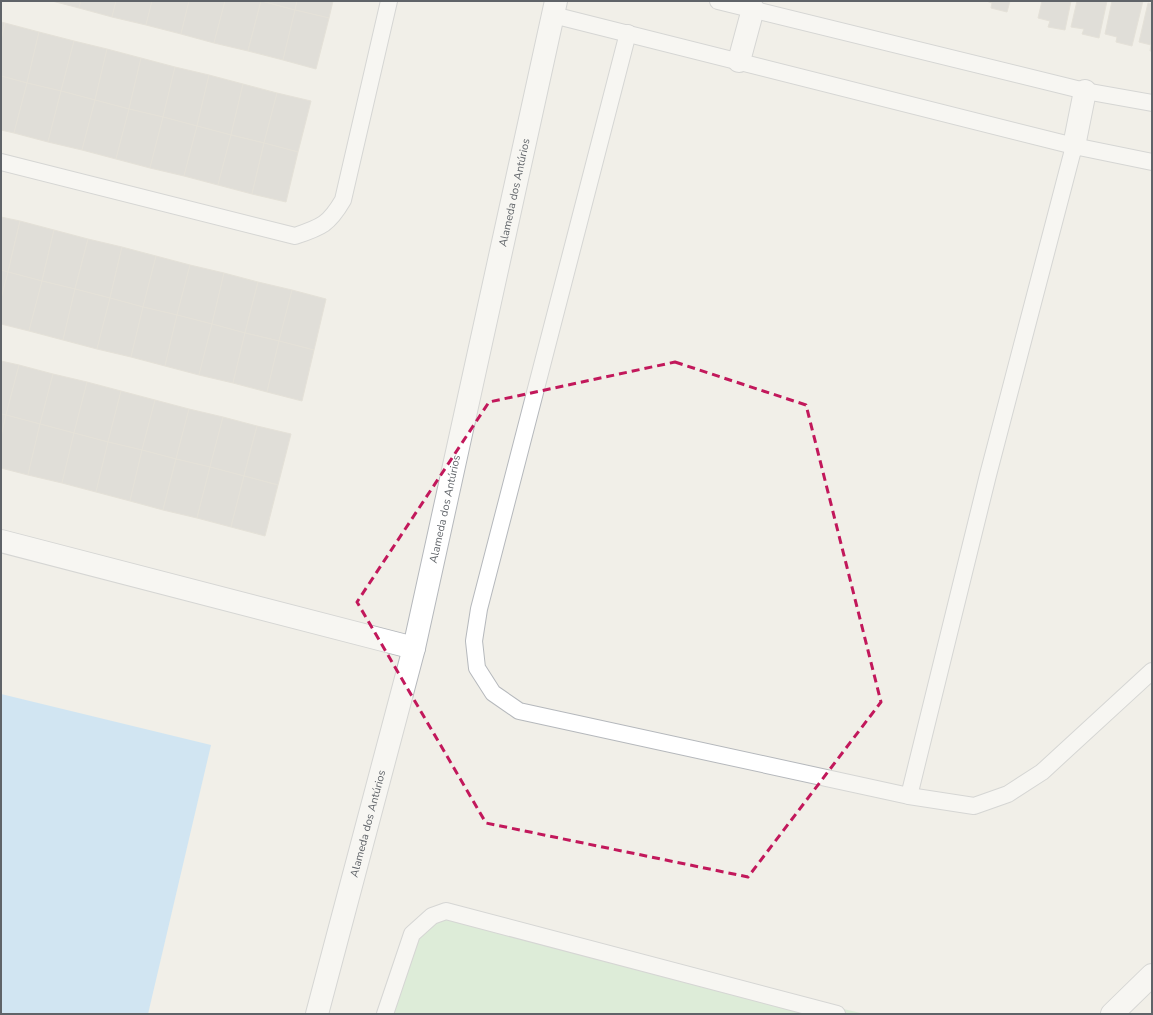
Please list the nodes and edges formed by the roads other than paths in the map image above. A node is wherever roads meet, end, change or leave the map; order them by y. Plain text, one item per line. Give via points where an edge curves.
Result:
1 (389, 1) edge
2 (718, 1) edge
3 (554, 8) edge
4 (753, 9) junction
5 (628, 33) junction
6 (739, 61) junction
7 (1085, 91) junction
8 (1152, 103) edge
9 (1074, 146) junction
10 (1, 162) edge
11 (1152, 162) edge
12 (1, 541) edge
13 (414, 648) junction
14 (1152, 671) edge
15 (909, 796) junction
16 (1152, 975) edge
17 (317, 1014) edge
18 (385, 1014) edge
19 (837, 1014) edge
20 (1112, 1014) edge

1 - 10 lane via 343,200 334,214 318,228 295,236
2 - 4 lane
3 - 5 lane
3 - 13 street, Alameda dos Antúrios
4 - 6 street
4 - 7 lane
5 - 6 lane
5 - 15 lane via 479,609 474,641 477,668 493,692 519,711
6 - 9 lane
7 - 8 lane
7 - 9 street
9 - 11 lane
9 - 15 lane via 990,467
12 - 13 street
13 - 17 street, Alameda dos Antúrios
14 - 15 lane via 1042,772 1008,794 974,806
16 - 20 street
18 - 19 lane via 412,934 432,916 446,911

